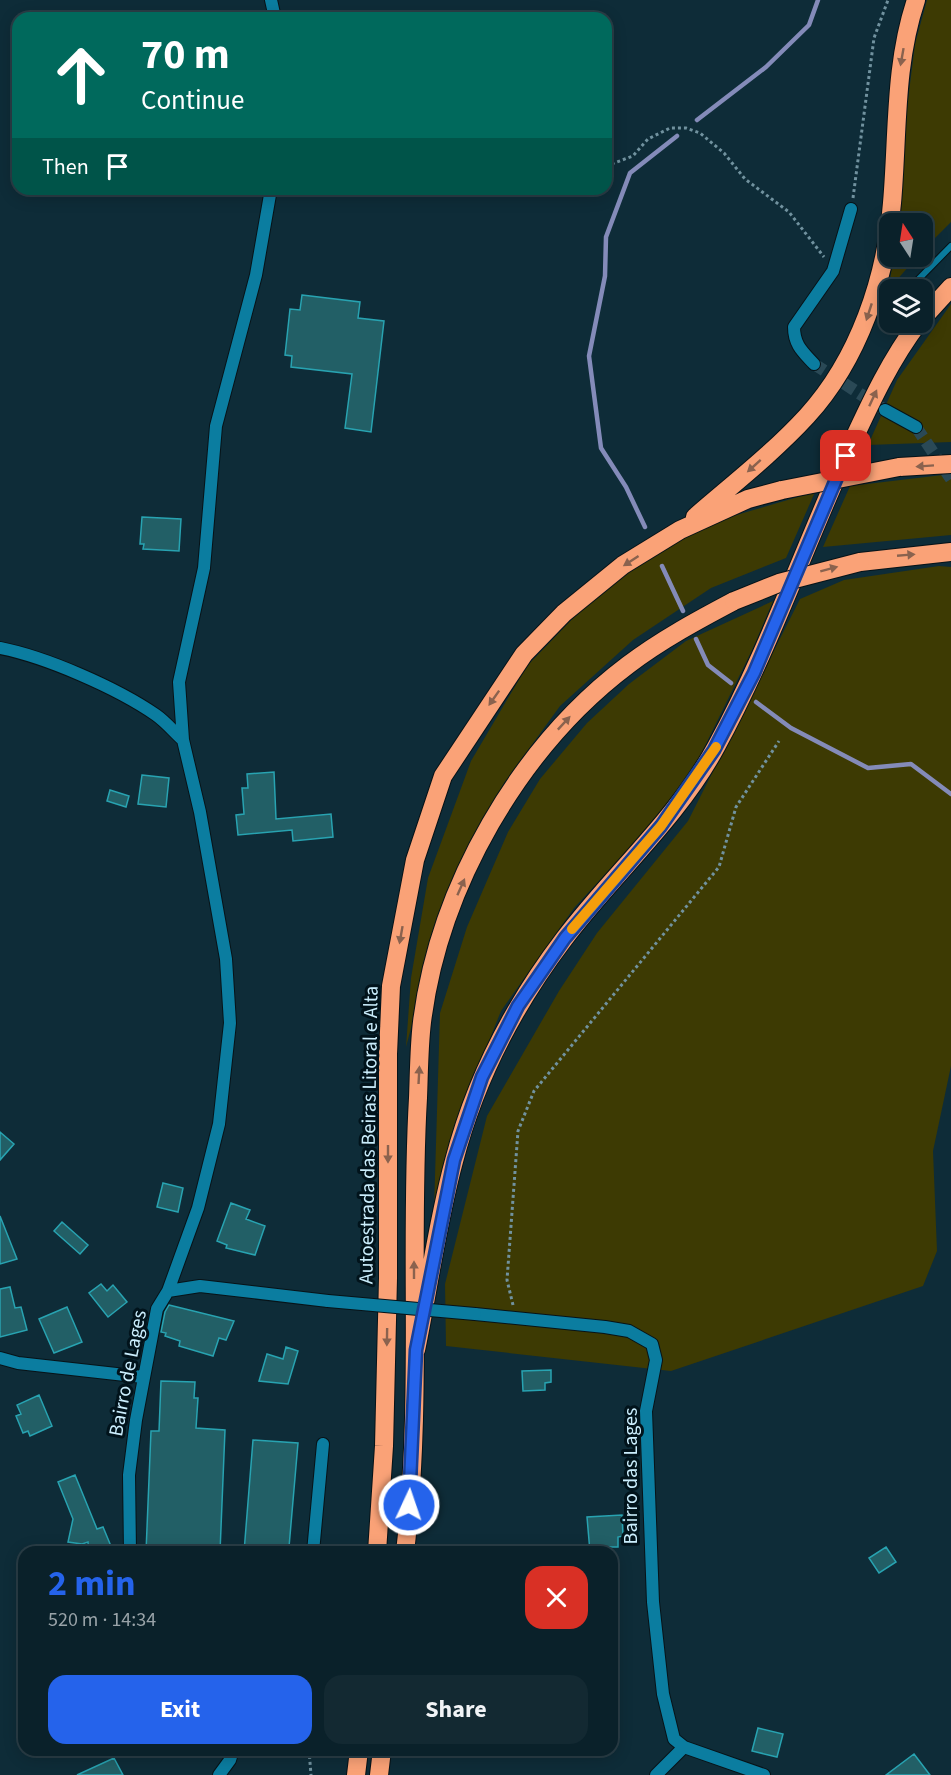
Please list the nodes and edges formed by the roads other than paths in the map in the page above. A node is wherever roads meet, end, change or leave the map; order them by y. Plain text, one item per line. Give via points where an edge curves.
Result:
1 (916, 0) edge
2 (270, 195) edge
3 (851, 208) road end
4 (951, 246) edge
5 (919, 279) edge
6 (951, 287) edge
7 (933, 307) edge
8 (913, 333) edge
9 (814, 364) tunnel mouth
10 (885, 410) tunnel mouth
11 (916, 427) tunnel mouth
12 (951, 464) edge
13 (680, 530) junction
14 (951, 552) edge
15 (0, 648) edge
16 (183, 740) junction
17 (168, 1291) junction
18 (476, 1314) joint
19 (416, 1350) junction
20 (0, 1358) edge
21 (143, 1377) junction
22 (323, 1444) dead end
23 (130, 1546) edge
24 (314, 1546) edge
25 (377, 1546) edge
26 (405, 1546) edge
27 (684, 1747) junction
28 (231, 1756) edge
29 (358, 1756) edge
30 (381, 1756) edge
31 (219, 1775) edge
32 (356, 1775) edge
33 (379, 1775) edge
34 (656, 1775) edge
35 (764, 1775) edge

1 -> 13 highway via 901,65 892,205 882,270 866,323 839,371 808,414
2 - 16 street via 256,274 216,426 204,568 179,682
3 - 9 street via 833,271 794,327 799,348
4 - 5 lane
6 - 7 highway
19 -> 8 highway via 454,1160 482,1077 518,1006 565,938 661,826 714,750 754,673 814,528 883,378
10 - 11 street
12 -> 13 highway, Autoestrada das Beiras Litoral e Alta, bridge via 899,468 782,490 748,499
13 -> 25 highway, Autoestrada das Beiras Litoral e Alta via 623,565 564,613 524,654 443,776 415,860 391,986 388,1302
19 -> 14 highway, bridge via 414,1151 421,1033 443,929 481,842 509,792 545,743 585,701 628,664 680,630 734,601 779,583 860,562
15 - 16 street via 28,653 91,680 156,715
16 - 17 street via 226,959 230,1023 219,1124 198,1208
17 - 18 street, Bairro de Lages, bridge via 200,1286
17 - 21 street, Bairro de Lages via 157,1309
18 - 27 street, Bairro das Lages via 630,1331 652,1344 656,1360 646,1411 653,1602 663,1694 675,1739
19 - 26 highway
20 - 21 street
21 - 23 street, Bairro de Lages via 129,1475
22 - 24 street
27 - 34 street
27 - 35 street
28 - 31 street
29 - 32 highway
30 - 33 highway

